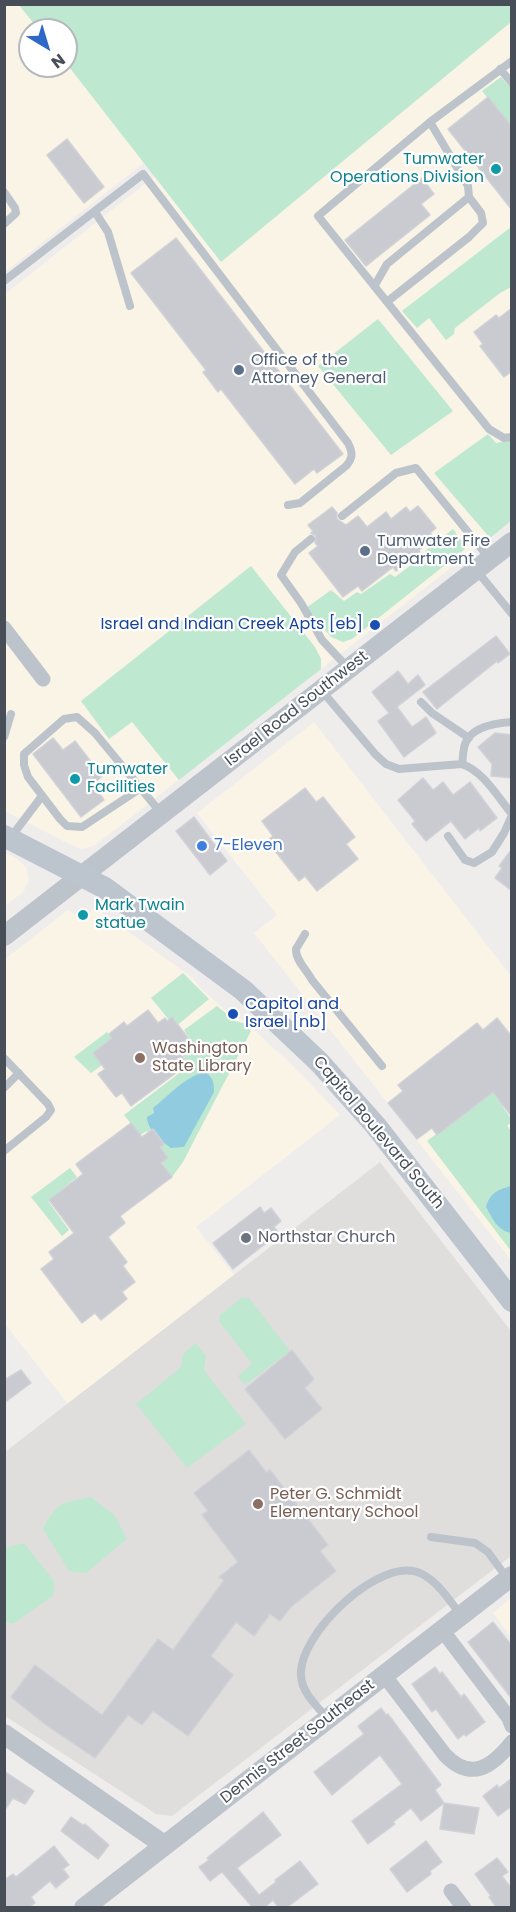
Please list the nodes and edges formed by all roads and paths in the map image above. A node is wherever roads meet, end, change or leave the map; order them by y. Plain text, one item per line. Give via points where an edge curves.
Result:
1 (512, 61) edge
2 (500, 69) junction
3 (512, 83) edge
4 (430, 122) junction
5 (4, 192) edge
6 (469, 197) junction
7 (94, 212) junction
8 (4, 224) edge
9 (4, 281) edge
10 (375, 285) junction
11 (388, 301) junction
12 (130, 306) dead end
13 (512, 437) edge
14 (288, 505) dead end
15 (342, 516) dead end
16 (312, 539) dead end
17 (512, 542) edge
18 (483, 565) junction
19 (512, 614) edge
20 (4, 628) edge
21 (349, 669) junction
22 (43, 679) dead end
23 (322, 690) junction
24 (421, 702) dead end
25 (11, 714) dead end
26 (512, 722) edge
27 (4, 737) edge
28 (469, 738) junction
29 (462, 764) junction
30 (141, 788) junction
31 (42, 796) junction
32 (162, 814) junction
33 (512, 814) edge
34 (448, 836) dead end
35 (7, 837) edge
36 (82, 876) junction
37 (305, 934) dead end
38 (4, 936) edge
39 (4, 1058) edge
40 (382, 1066) dead end
41 (19, 1073) junction
42 (4, 1088) edge
43 (4, 1151) edge
44 (512, 1301) edge
45 (431, 1537) dead end
46 (510, 1578) edge
47 (461, 1616) junction
48 (442, 1630) junction
49 (384, 1675) junction
50 (327, 1719) junction
51 (512, 1726) edge
52 (4, 1734) edge
53 (512, 1742) edge
54 (164, 1845) junction
55 (451, 1891) dead end
56 (84, 1908) edge
57 (464, 1908) edge

1 - 2 lane
2 - 3 lane
2 - 4 lane
4 - 6 lane via 468,186
4 - 10 lane via 318,216
5 - 8 lane via 16,213
6 - 10 lane via 387,264
6 - 11 lane via 482,213 483,223
7 - 9 lane
7 - 12 lane via 108,232
7 - 14 lane via 143,174 348,443 352,459 346,466 300,502
10 - 11 lane
11 - 13 lane via 489,429 504,438
15 - 18 lane via 396,473 416,468
16 - 21 lane via 295,552 281,575 322,640
17 - 18 street, Israel Road Southwest
18 - 19 lane
18 - 21 street, Israel Road Southwest
20 - 22 street
21 - 23 street, Israel Road Southwest
23 - 29 lane via 386,764 399,769
23 - 32 street, Israel Road Southwest
24 - 28 lane
25 - 27 lane
26 - 28 lane via 478,729
28 - 29 lane
29 - 33 lane via 483,777
30 - 31 lane via 82,827 67,826
30 - 31 lane via 83,721 71,717 24,754 28,777
30 - 32 lane
31 - 35 lane
32 - 36 street, Israel Road Southwest
33 - 34 lane via 492,852 474,863 465,860
35 - 36 main road, Capitol Boulevard South
36 - 38 street, Israel Road Southwest
36 - 44 main road, Capitol Boulevard South via 105,888 243,990 292,1034 376,1126
37 - 40 lane via 296,949 298,960
39 - 41 lane
41 - 42 lane
41 - 43 lane via 51,1110
45 - 46 lane via 475,1543
46 - 47 street, Dennis Street Southeast
47 - 48 street, Dennis Street Southeast
47 - 50 lane via 434,1583 422,1573 406,1570 378,1578 349,1598 327,1620 303,1660 304,1686
48 - 49 street, Dennis Street Southeast
48 - 51 street
49 - 50 street, Dennis Street Southeast
49 - 53 street via 455,1765 479,1770
50 - 54 street, Dennis Street Southeast
52 - 54 street
54 - 56 street, Dennis Street Southeast
55 - 57 street

